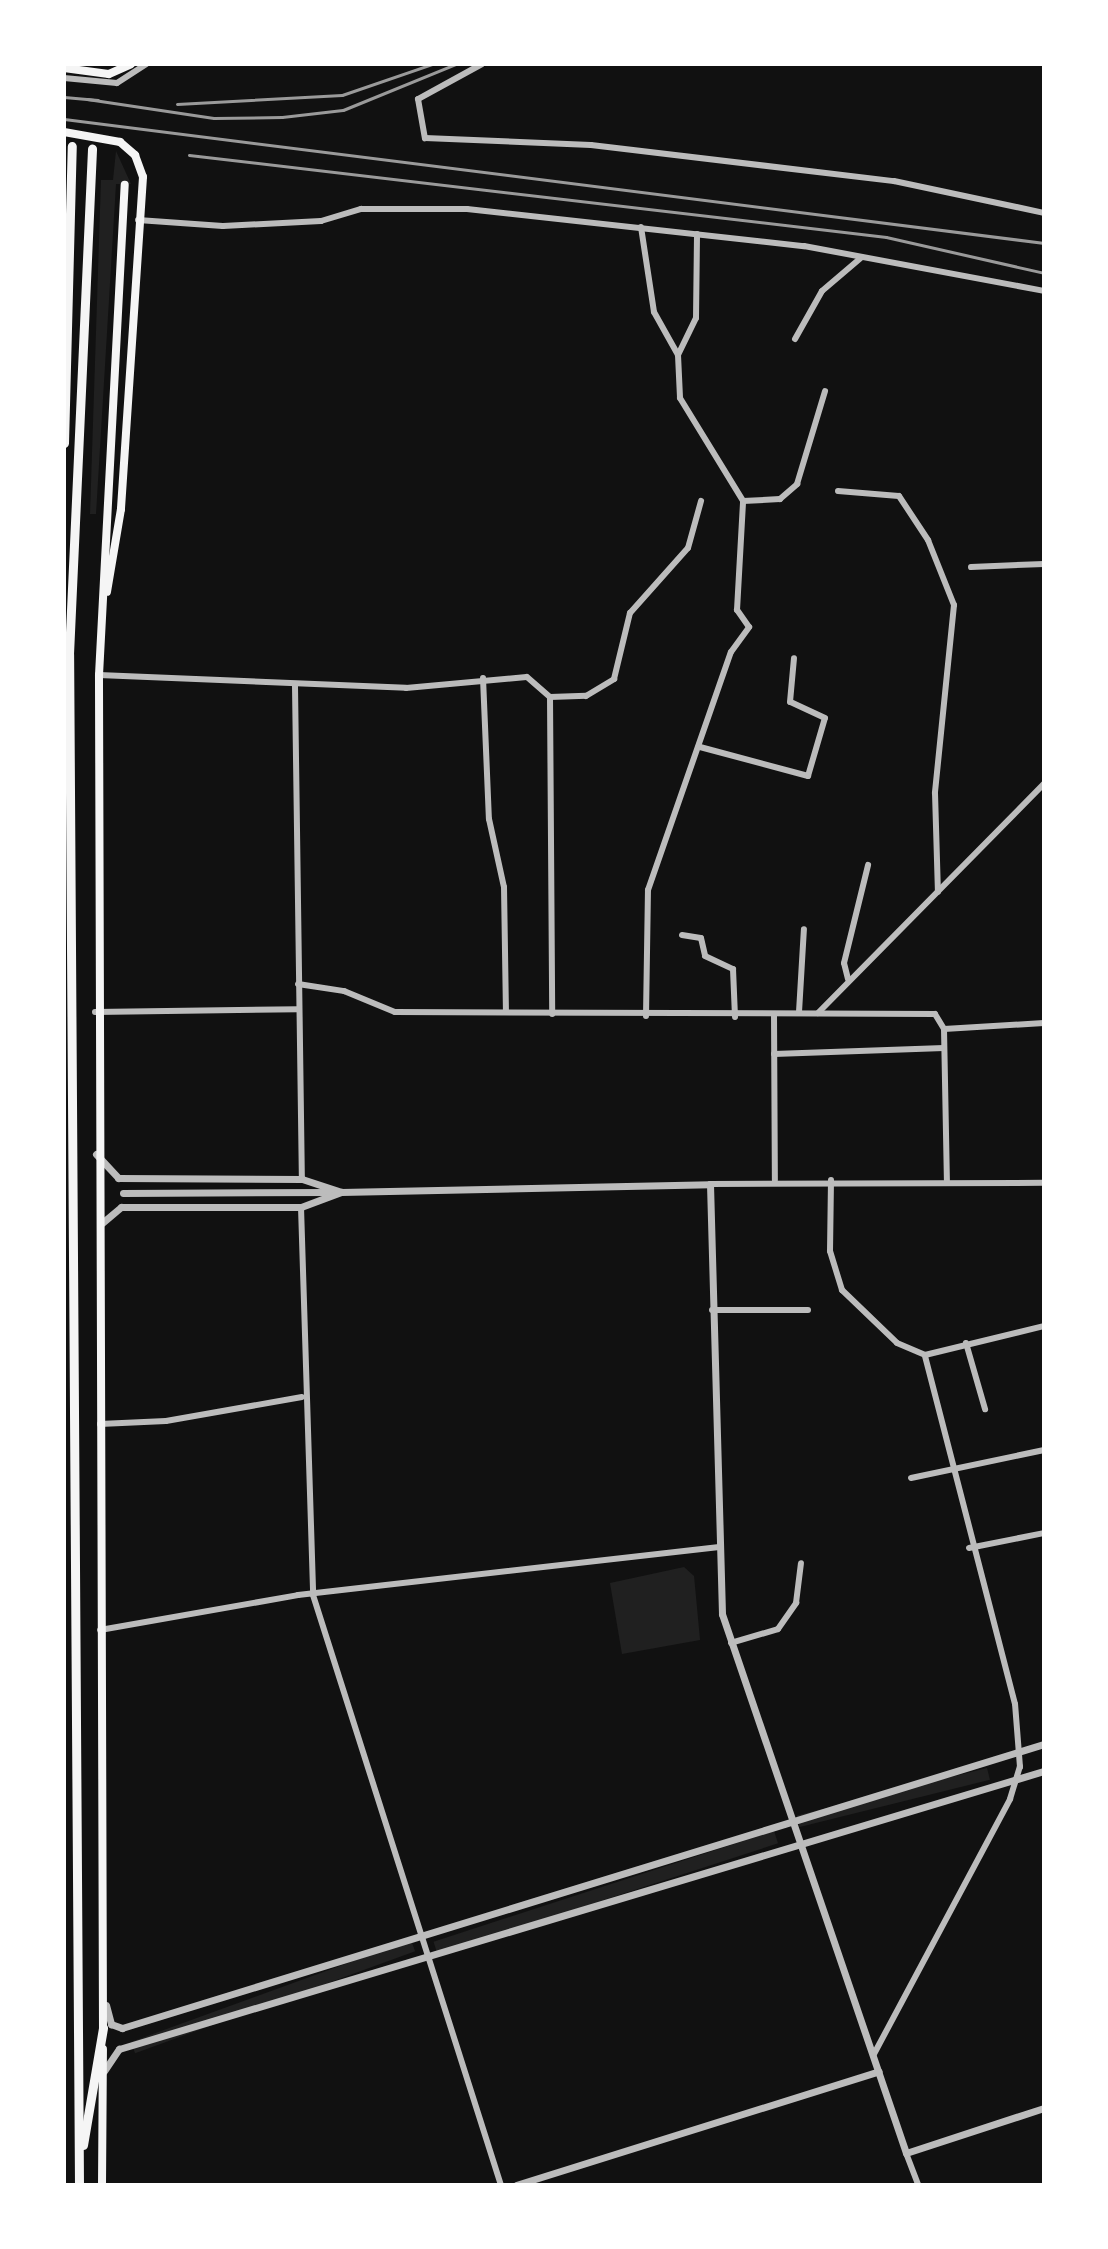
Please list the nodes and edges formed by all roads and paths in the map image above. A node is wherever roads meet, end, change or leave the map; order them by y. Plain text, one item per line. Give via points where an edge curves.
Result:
1 (131, 64) edge
2 (146, 64) edge
3 (482, 64) edge
4 (64, 68) edge
5 (64, 78) edge
6 (64, 132) edge
7 (72, 146) dead end
8 (92, 149) dead end
9 (125, 185) dead end
10 (1044, 213) edge
11 (138, 220) junction
12 (641, 227) junction
13 (697, 234) junction
14 (862, 257) junction
15 (1044, 291) edge
16 (795, 339) dead end
17 (678, 355) junction
18 (825, 391) dead end
19 (64, 443) edge
20 (838, 491) dead end
21 (701, 501) dead end
22 (743, 501) junction
23 (1044, 564) edge
24 (971, 567) dead end
25 (100, 636) junction
26 (794, 658) dead end
27 (99, 675) junction
28 (483, 678) junction
29 (295, 686) junction
30 (550, 697) junction
31 (700, 747) junction
32 (1044, 784) edge
33 (868, 865) dead end
34 (938, 892) junction
35 (804, 929) dead end
36 (682, 935) dead end
37 (848, 979) junction
38 (298, 984) junction
39 (298, 1009) junction
40 (95, 1012) junction
41 (506, 1012) junction
42 (799, 1012) junction
43 (818, 1013) junction
44 (552, 1014) junction
45 (774, 1014) junction
46 (646, 1016) junction
47 (735, 1017) junction
48 (1044, 1023) edge
49 (944, 1029) junction
50 (944, 1048) junction
51 (774, 1054) junction
52 (96, 1154) junction
53 (302, 1179) junction
54 (775, 1180) junction
55 (831, 1180) junction
56 (947, 1180) junction
57 (1044, 1183) edge
58 (710, 1184) junction
59 (341, 1192) junction
60 (123, 1193) dead end
61 (301, 1207) junction
62 (97, 1235) junction
63 (712, 1310) junction
64 (808, 1310) dead end
65 (1044, 1326) edge
66 (966, 1343) junction
67 (925, 1355) junction
68 (302, 1397) junction
69 (985, 1409) dead end
70 (99, 1424) junction
71 (1044, 1450) edge
72 (952, 1473) junction
73 (911, 1478) dead end
74 (1044, 1533) edge
75 (719, 1547) junction
76 (969, 1548) junction
77 (801, 1563) dead end
78 (313, 1595) junction
79 (100, 1630) junction
80 (731, 1643) junction
81 (1044, 1744) edge
82 (1020, 1752) junction
83 (1044, 1771) edge
84 (1017, 1780) junction
85 (793, 1817) junction
86 (800, 1840) junction
87 (421, 1932) junction
88 (428, 1954) junction
89 (102, 1989) junction
90 (103, 2028) junction
91 (874, 2054) junction
92 (879, 2071) junction
93 (103, 2073) junction
94 (1044, 2108) edge
95 (906, 2153) junction
96 (79, 2172) junction
97 (79, 2185) edge
98 (102, 2185) edge
99 (501, 2185) edge
100 (516, 2185) edge
101 (918, 2185) edge

1 - 4 main road via 109,74
2 - 5 street via 117,83
3 - 10 street via 418,99 425,138 591,145 894,181
6 - 11 main road via 115,140 132,151 143,177
7 - 19 highway
8 - 96 highway via 69,654
9 - 25 main road
11 - 12 street via 223,226 321,221 361,209 457,208
11 - 25 main road via 121,509
12 - 13 street
12 - 17 street via 654,312
13 - 14 street
13 - 17 street via 696,318
14 - 15 street
14 - 16 street via 822,291
17 - 22 street via 680,398
18 - 22 street via 797,484 780,499
20 - 34 street via 899,496 928,540 954,605 935,793
21 - 30 street via 688,548 630,613 614,679 586,696
22 - 31 street via 737,610 749,627 731,652
23 - 24 street
25 - 27 main road
26 - 31 street via 790,702 825,718 808,776
27 - 29 street
27 - 40 main road
28 - 29 street via 406,688
28 - 30 street via 527,677
28 - 41 street via 489,819 504,887
29 - 38 street
30 - 44 street
31 - 46 street via 648,890
32 - 34 street
33 - 37 street via 844,963
34 - 37 street
35 - 42 street
36 - 47 street via 701,938 705,956 733,969
37 - 43 street
38 - 39 street
38 - 41 street via 344,991 395,1012
39 - 40 street
39 - 53 street
40 - 52 main road
41 - 44 street
42 - 43 street
42 - 45 street
43 - 49 street via 930,1013
44 - 46 street
45 - 47 street
45 - 51 street
46 - 47 street
48 - 49 street
49 - 50 street
50 - 51 street
50 - 56 street
51 - 54 street
52 - 53 street via 118,1178
52 - 62 main road
53 - 59 street
54 - 55 street
54 - 58 street
55 - 56 street
55 - 67 street via 832,1265 851,1303 897,1343
56 - 57 street
58 - 59 street
58 - 63 street
59 - 60 street
59 - 61 street
61 - 62 street via 121,1207 108,1213
61 - 68 street
62 - 70 main road
63 - 64 street
63 - 75 street
65 - 66 street
66 - 67 street
66 - 69 street
67 - 72 street
68 - 70 street via 166,1421
68 - 78 street
70 - 79 main road
71 - 72 street
72 - 73 street
72 - 76 street
74 - 76 street
75 - 78 street
75 - 80 street
76 - 82 street via 1015,1704
77 - 80 street via 796,1603 778,1629
78 - 79 street
78 - 87 street
79 - 89 main road
80 - 85 street
81 - 82 street
82 - 84 street
82 - 85 street
83 - 84 street
84 - 86 street
84 - 91 street
85 - 86 street
85 - 87 street
86 - 88 street
86 - 91 street
87 - 88 street
87 - 89 street via 122,2028 111,2024
88 - 93 street via 119,2049
88 - 99 street
89 - 90 main road
90 - 93 main road
90 - 96 highway
91 - 92 street
92 - 95 street
92 - 100 street
93 - 98 main road
94 - 95 street
95 - 101 street
96 - 97 highway

